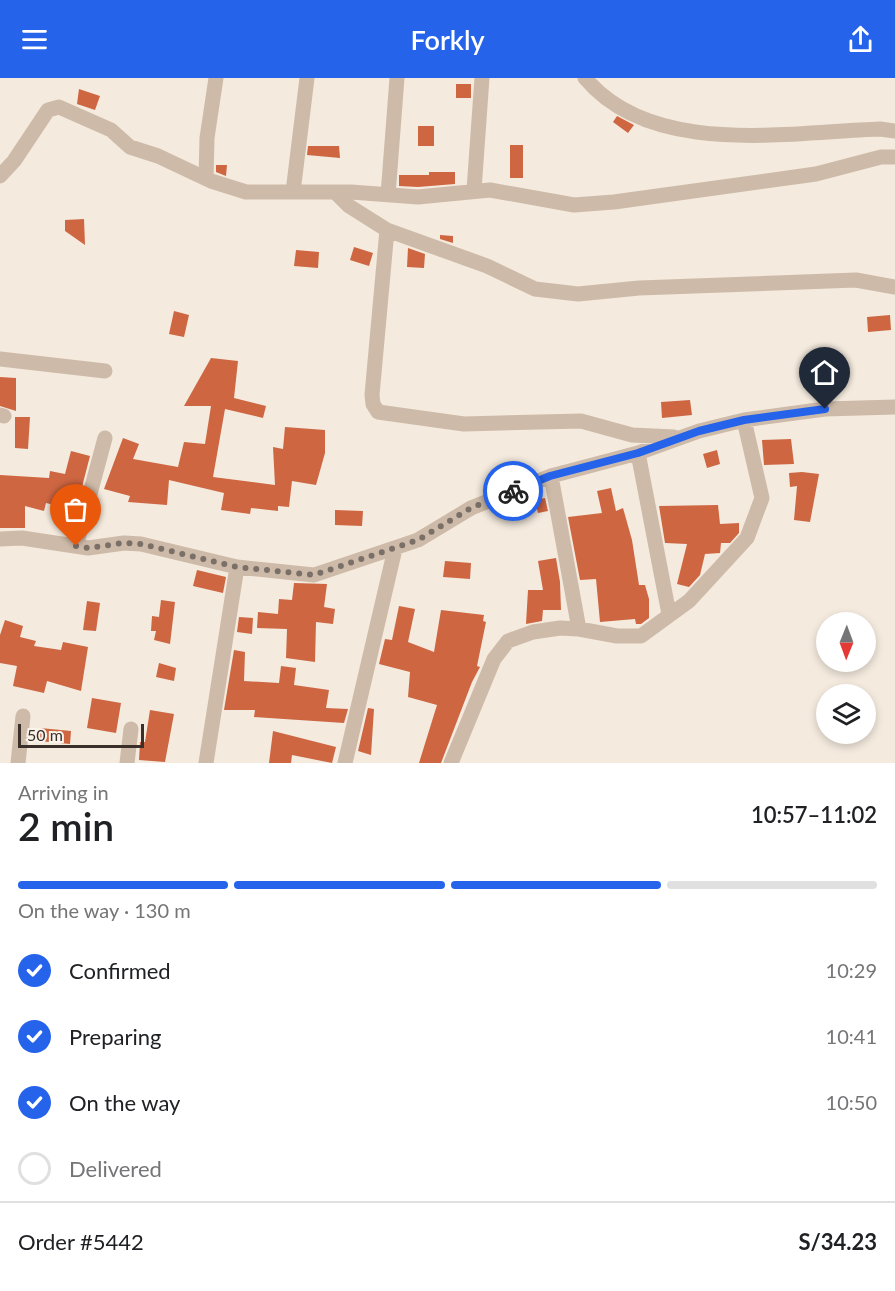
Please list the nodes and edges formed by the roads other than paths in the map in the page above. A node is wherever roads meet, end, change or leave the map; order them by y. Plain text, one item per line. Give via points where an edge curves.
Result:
1 (216, 78) edge
2 (306, 78) edge
3 (397, 78) edge
4 (482, 78) edge
5 (585, 78) edge
6 (895, 131) edge
7 (895, 157) edge
8 (0, 176) edge
9 (206, 178) junction
10 (474, 190) junction
11 (293, 192) junction
12 (335, 192) junction
13 (388, 195) junction
14 (387, 230) junction
15 (895, 287) edge
16 (0, 359) edge
17 (105, 371) dead end
18 (895, 407) edge
19 (744, 420) junction
20 (105, 438) dead end
21 (681, 438) junction
22 (638, 453) junction
23 (550, 476) junction
24 (0, 539) edge
25 (76, 546) junction
26 (395, 549) junction
27 (237, 567) junction
28 (669, 614) junction
29 (579, 629) junction
30 (23, 716) dead end
31 (131, 729) dead end
32 (18, 763) edge
33 (127, 763) edge
34 (206, 763) edge
35 (345, 763) edge
36 (451, 763) edge

1 - 9 street
2 - 11 street
3 - 13 street
4 - 10 street
5 - 6 street via 602,97 637,117 670,128 726,135
7 - 10 street via 816,174 614,202 574,205
8 - 9 street via 48,110 59,107 111,130 130,147
9 - 11 street via 246,192
10 - 13 street via 437,197
11 - 12 street
12 - 13 street
12 - 14 street via 349,206
14 - 15 street via 487,266 535,289 578,294 856,280
14 - 21 street via 372,395 378,412 464,424 581,421 632,435
16 - 17 street
18 - 19 street via 825,409
19 - 21 street
19 - 28 street via 762,498 751,528 747,538 689,602
20 - 25 street
21 - 22 street
22 - 23 street
22 - 28 street
23 - 26 street via 471,508
23 - 29 street
24 - 25 street via 22,538
25 - 27 street via 141,544
26 - 27 street via 314,575
26 - 35 street
27 - 34 street
28 - 29 street via 641,636
29 - 36 street via 533,632 508,642 494,659
30 - 32 street
31 - 33 street

